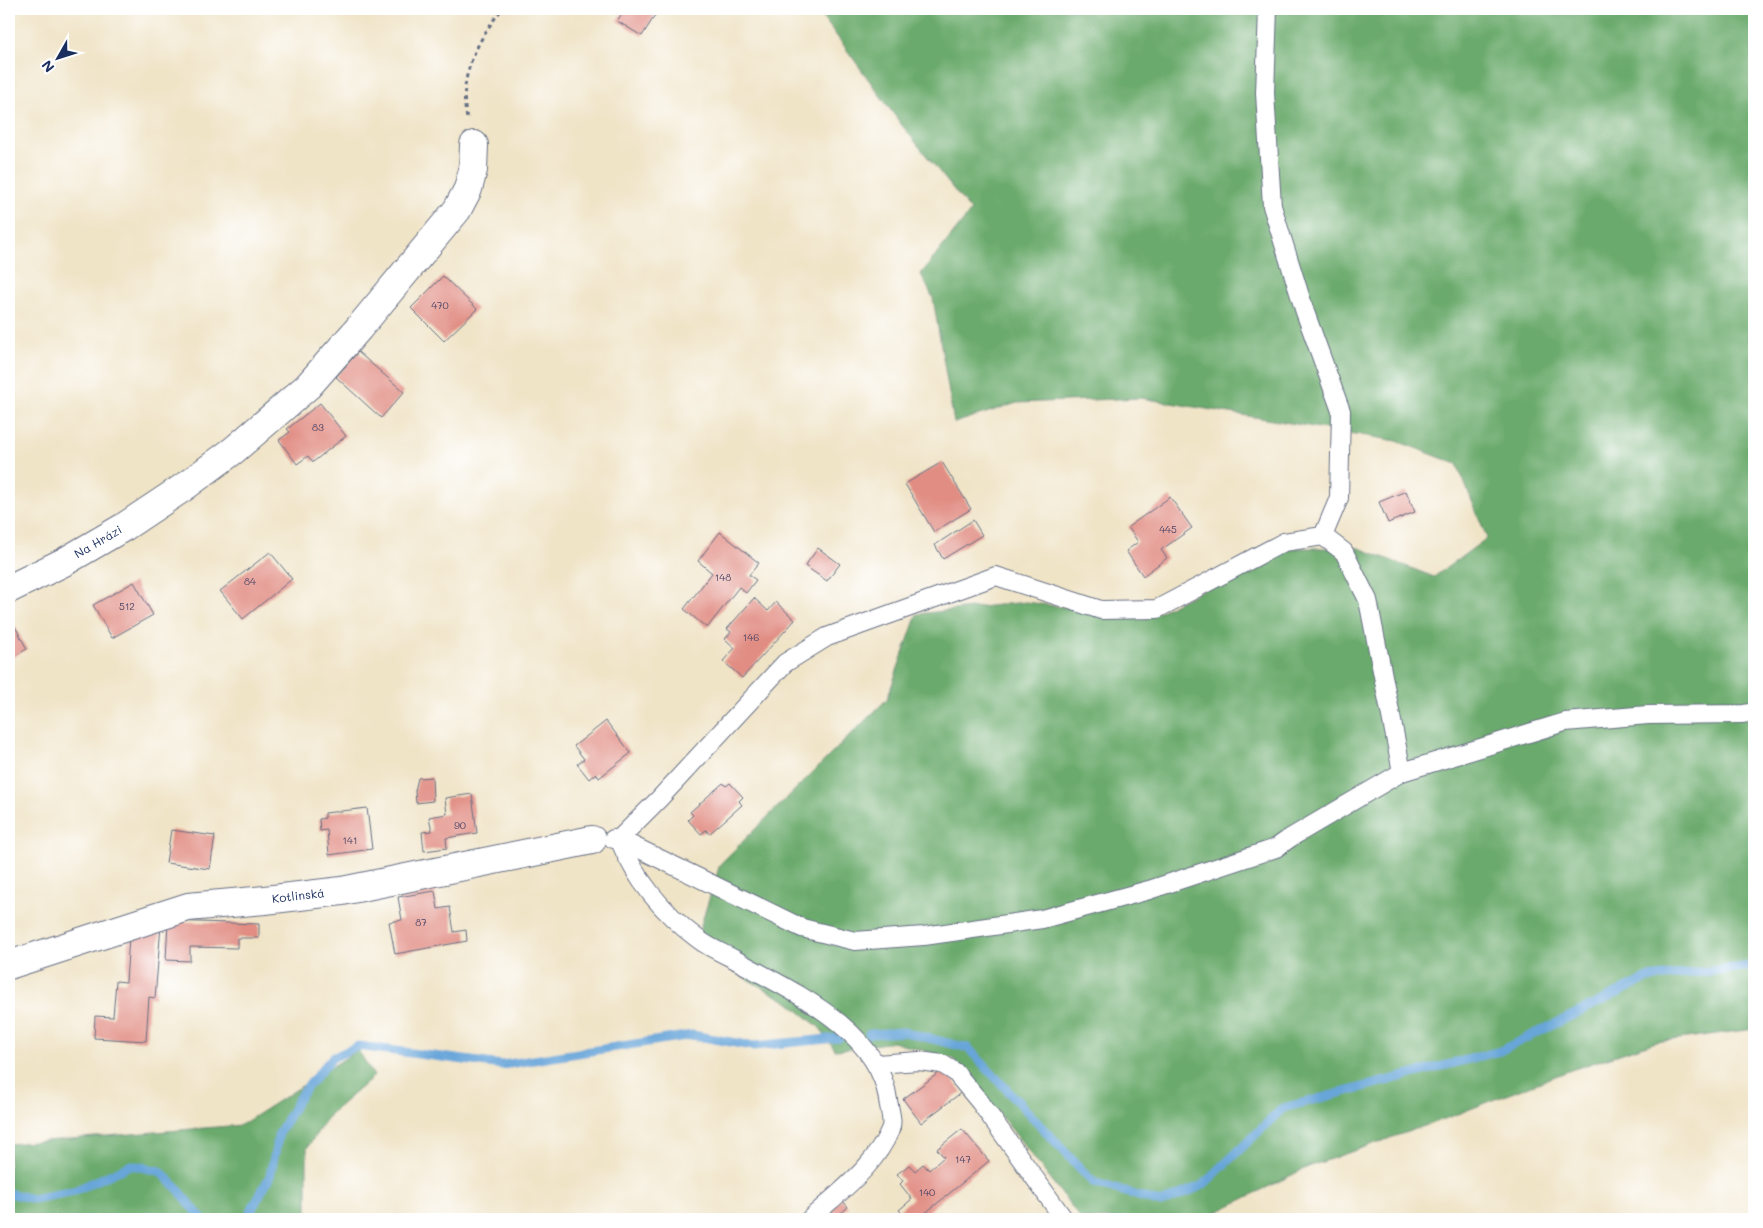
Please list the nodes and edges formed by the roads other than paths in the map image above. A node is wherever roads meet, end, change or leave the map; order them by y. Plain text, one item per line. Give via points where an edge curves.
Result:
1 (1268, 9) edge
2 (474, 144) road end
3 (1323, 536) junction
4 (9, 589) edge
5 (1754, 712) edge
6 (1402, 772) junction
7 (619, 839) junction
8 (592, 840) joint
9 (9, 965) edge
10 (876, 1064) junction
11 (810, 1219) edge
12 (1064, 1219) edge

1 - 3 lane via 1265,93 1272,206 1305,312 1341,411 1339,498
2 - 4 street, Na Hrázi via 473,170 457,210 308,386 234,450 184,487 64,562
3 - 6 lane via 1344,552 1368,600
3 - 7 lane via 1284,542 1157,609 1102,610 996,576 827,637 785,663
5 - 6 lane via 1648,715 1566,722
6 - 7 lane via 1276,848 1149,890 1042,919 924,936 855,941 802,928
7 - 8 lane
7 - 10 lane via 628,862 659,905 698,940 818,1006 851,1032
8 - 9 street, Kotlinská via 342,891 188,907
10 - 11 lane via 887,1093 892,1128 874,1160
10 - 12 lane via 919,1061 942,1064 955,1072

